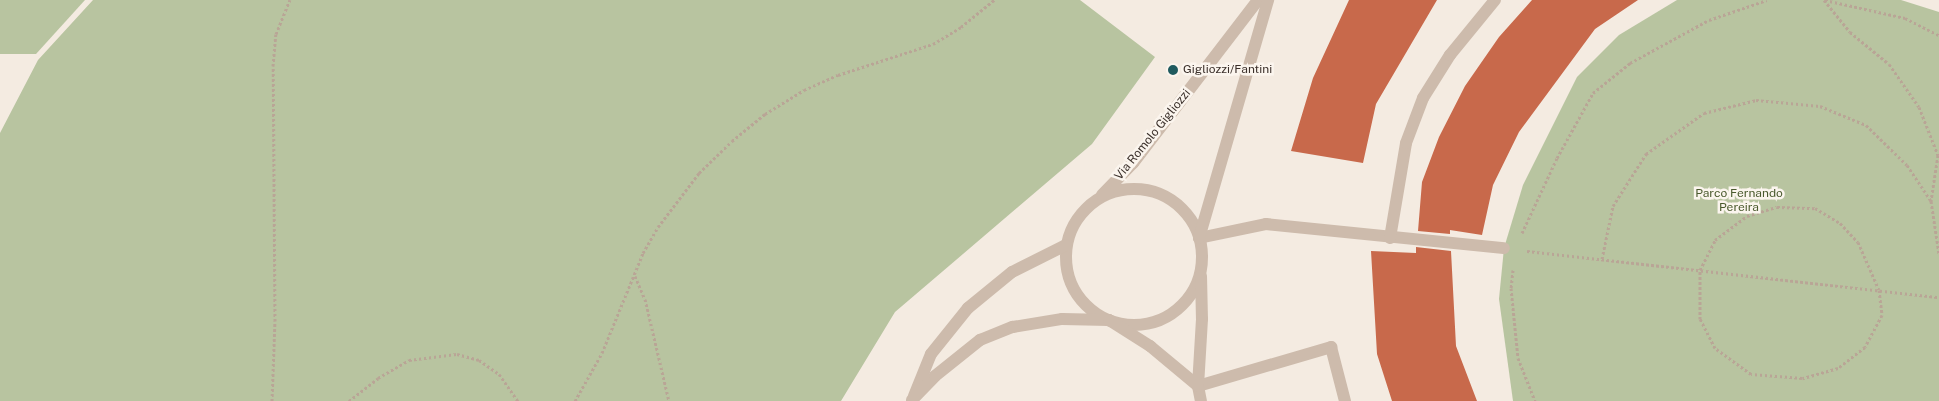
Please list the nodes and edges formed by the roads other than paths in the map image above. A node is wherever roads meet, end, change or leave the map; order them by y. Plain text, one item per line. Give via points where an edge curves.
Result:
1 (1258, 0) edge
2 (1268, 0) edge
3 (1495, 0) edge
4 (1100, 197) junction
5 (1200, 238) junction
6 (1390, 238) junction
7 (1066, 245) junction
8 (1509, 249) road end
9 (1200, 273) junction
10 (1109, 320) junction
11 (1198, 386) junction
12 (912, 400) edge
13 (1201, 401) edge
14 (1345, 401) edge

1 - 4 street, Via Romolo Gigliozzi via 1133,163
2 - 5 street
3 - 6 street via 1450,55 1417,113 1399,172
4 - 5 street via 1119,190 1140,189 1160,193 1191,219
4 - 7 street via 1084,209 1072,226
5 - 6 street via 1266,224
5 - 9 street
6 - 8 street
7 - 10 street via 1066,268 1074,290 1088,308
7 - 12 street via 1012,272 968,308 931,354
9 - 10 street via 1191,294 1175,311 1155,322 1132,325
9 - 11 street via 1202,319
10 - 11 street via 1163,355
10 - 12 street via 1050,319 999,331 962,352
11 - 13 street
11 - 14 street via 1331,347

